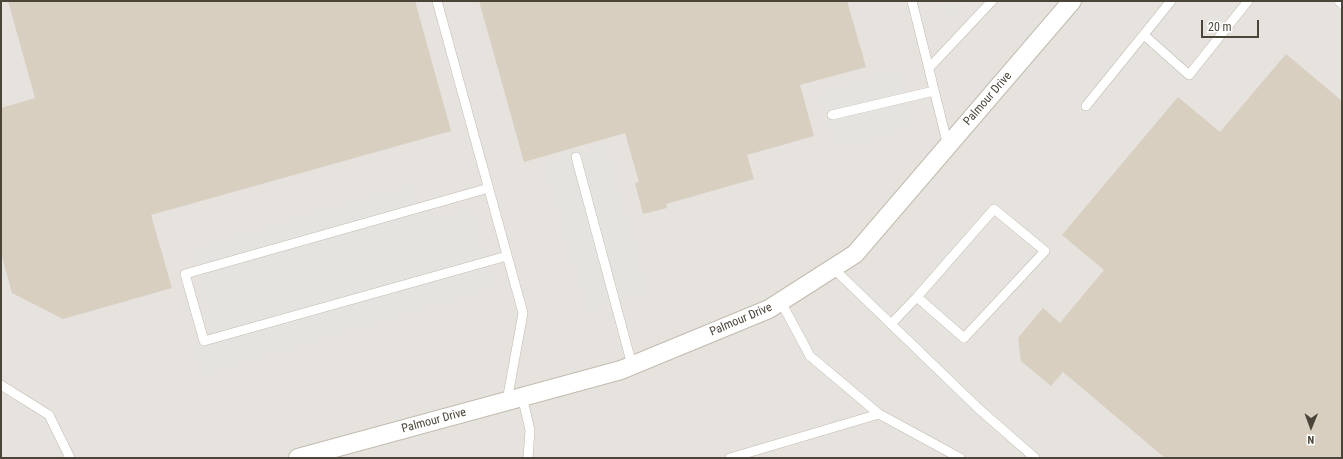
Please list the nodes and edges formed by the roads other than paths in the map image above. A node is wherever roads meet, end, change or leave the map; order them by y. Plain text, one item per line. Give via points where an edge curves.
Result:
1 (437, 1) edge
2 (912, 1) edge
3 (992, 1) edge
4 (1072, 1) edge
5 (1171, 1) edge
6 (1248, 1) edge
7 (1339, 1) edge
8 (1342, 4) edge
9 (1144, 35) junction
10 (929, 68) junction
11 (934, 91) junction
12 (1086, 106) dead end
13 (832, 116) dead end
14 (948, 146) junction
15 (576, 157) dead end
16 (488, 188) junction
17 (507, 256) junction
18 (833, 268) junction
19 (918, 297) junction
20 (780, 302) junction
21 (891, 324) junction
22 (632, 365) junction
23 (1, 386) edge
24 (515, 398) junction
25 (879, 414) junction
26 (70, 458) edge
27 (298, 458) edge
28 (528, 458) edge
29 (730, 458) edge
30 (960, 458) edge
31 (1035, 458) edge

1 - 16 lane
2 - 10 lane
3 - 10 lane
4 - 14 street, Palmour Drive
5 - 9 lane
6 - 9 lane via 1189,75
7 - 8 lane
9 - 12 lane
10 - 11 lane
11 - 13 lane
11 - 14 lane
14 - 18 street, Palmour Drive via 855,254
15 - 22 lane
16 - 17 lane
16 - 17 lane via 185,274 204,341
17 - 24 lane via 523,314
18 - 20 street, Palmour Drive
18 - 21 lane
19 - 19 lane via 994,209 1045,251 964,338
19 - 21 lane
20 - 22 street, Palmour Drive via 769,309
20 - 25 lane via 810,356
21 - 31 lane via 979,409
22 - 24 street, Palmour Drive
23 - 26 lane via 49,416
24 - 27 street, Palmour Drive
24 - 28 lane via 530,430
25 - 29 lane
25 - 30 lane

